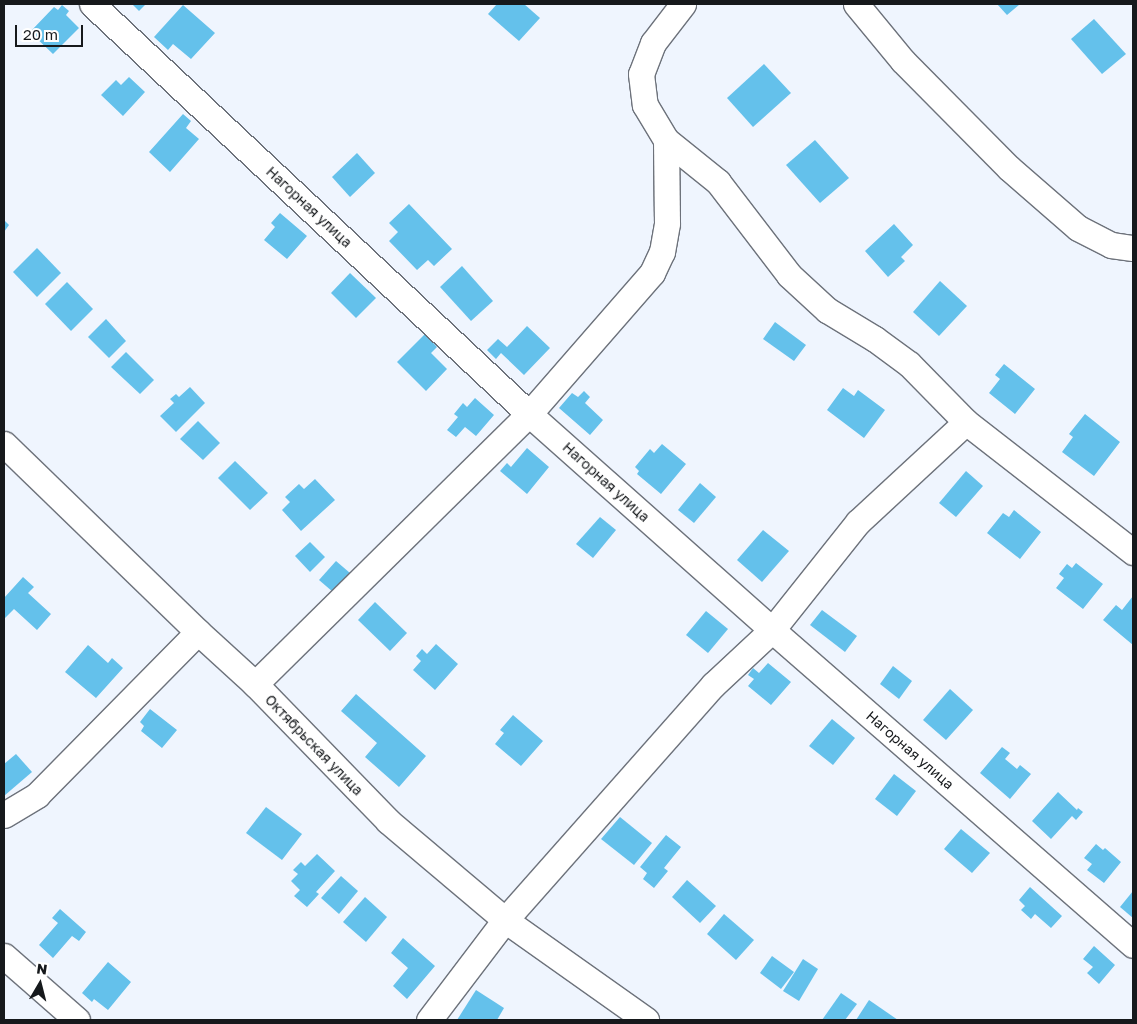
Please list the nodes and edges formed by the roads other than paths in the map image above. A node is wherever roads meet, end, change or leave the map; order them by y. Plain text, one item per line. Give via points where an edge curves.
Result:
1 (92, 4) edge
2 (683, 4) edge
3 (856, 4) edge
4 (666, 140) junction
5 (1133, 248) edge
6 (529, 414) junction
7 (966, 422) junction
8 (4, 444) edge
9 (1133, 552) edge
10 (772, 630) junction
11 (198, 632) junction
12 (255, 684) junction
13 (4, 815) edge
14 (505, 920) junction
15 (1133, 945) edge
16 (4, 956) edge
17 (77, 1020) edge
18 (428, 1020) edge
19 (646, 1020) edge

1 - 6 street, Нагорная улица
2 - 4 street via 654,44 641,74 645,105
3 - 5 street via 903,61 1009,168 1078,228 1111,245
4 - 6 street via 668,223 662,252 652,273
4 - 7 street via 718,182 789,275 827,310 909,364
6 - 10 street, Нагорная улица
6 - 12 street
7 - 9 street
7 - 10 street via 858,522
8 - 11 street, Октябрьская улица
10 - 14 street via 714,685
10 - 15 street, Нагорная улица
11 - 12 street, Октябрьская улица
11 - 13 street via 37,795
12 - 14 street, Октябрьская улица via 388,821
14 - 18 street
14 - 19 street, Октябрьская улица
16 - 17 street

